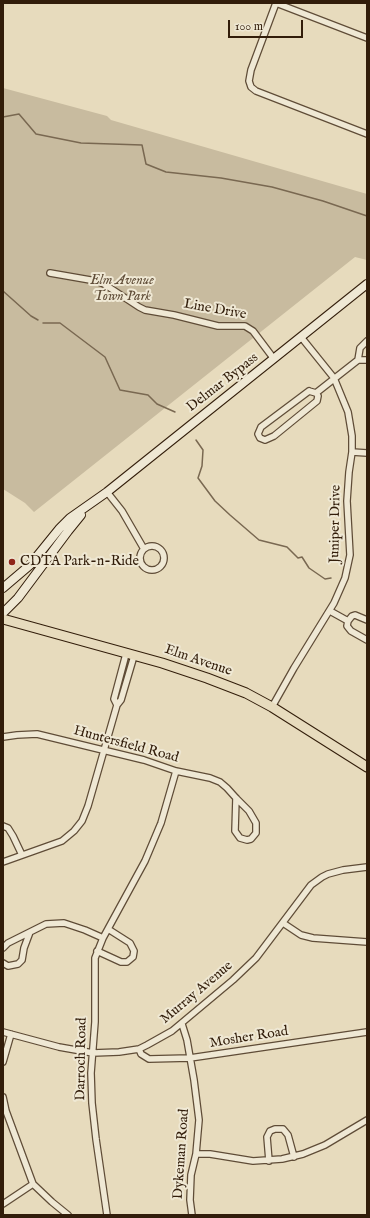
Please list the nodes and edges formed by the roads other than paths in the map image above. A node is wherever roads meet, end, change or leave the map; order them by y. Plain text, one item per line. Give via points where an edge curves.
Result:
1 (276, 3) edge
2 (367, 38) edge
3 (367, 134) edge
4 (50, 273) dead end
5 (367, 284) edge
6 (301, 337) junction
7 (367, 341) edge
8 (274, 359) junction
9 (358, 360) junction
10 (367, 360) edge
11 (334, 378) junction
12 (316, 393) junction
13 (352, 452) junction
14 (367, 453) edge
15 (107, 492) junction
16 (94, 502) junction
17 (45, 547) junction
18 (144, 549) junction
19 (52, 554) junction
20 (3, 588) edge
21 (330, 611) junction
22 (3, 613) edge
23 (3, 619) edge
24 (367, 620) edge
25 (348, 621) junction
26 (367, 640) edge
27 (130, 655) junction
28 (119, 680) junction
29 (126, 682) junction
30 (117, 705) junction
31 (272, 707) junction
32 (3, 737) edge
33 (104, 751) junction
34 (367, 767) edge
35 (176, 771) junction
36 (236, 798) junction
37 (3, 826) edge
38 (22, 856) junction
39 (3, 862) edge
40 (367, 867) edge
41 (283, 923) junction
42 (108, 929) junction
43 (30, 932) junction
44 (103, 938) junction
45 (367, 942) edge
46 (3, 948) edge
47 (97, 951) junction
48 (3, 963) edge
49 (182, 1024) junction
50 (3, 1032) edge
51 (367, 1032) edge
52 (11, 1034) junction
53 (139, 1048) junction
54 (93, 1054) junction
55 (190, 1058) junction
56 (3, 1062) edge
57 (3, 1097) edge
58 (367, 1120) edge
59 (196, 1154) junction
60 (294, 1157) junction
61 (269, 1161) junction
62 (33, 1184) junction
63 (3, 1204) edge
64 (68, 1215) edge
65 (106, 1215) edge
66 (192, 1215) edge

1 - 2 street
1 - 3 street via 251,70 251,87
4 - 8 street, Line Drive via 104,284 145,310 218,326 245,326 261,340
5 - 6 street, Delmar Bypass
6 - 8 street, Delmar Bypass
6 - 11 street, Juniper Drive
7 - 9 street via 360,348
8 - 15 street, Delmar Bypass
9 - 10 street
9 - 11 street
11 - 12 street
11 - 13 street, Juniper Drive via 348,412
12 - 12 street via 305,393 267,423 258,431 260,438 265,440 274,436 317,401
13 - 14 street
13 - 21 street, Juniper Drive via 347,501 350,555 345,578
15 - 16 street, Delmar Bypass
15 - 18 street via 122,511
16 - 17 street, Delmar Bypass via 70,518
16 - 19 street, Delmar Bypass via 78,518
17 - 19 street
17 - 20 street, Delmar Bypass via 30,565
18 - 18 street via 140,560 144,567 155,570 162,566 164,555 159,548 152,546
19 - 22 street, Delmar Bypass
21 - 25 street
21 - 31 street, Juniper Drive
23 - 27 main road, Elm Avenue
24 - 25 street via 355,615
25 - 26 street via 347,626 351,631
27 - 28 street
27 - 29 street
27 - 31 main road, Elm Avenue via 207,678 246,693
28 - 29 street
28 - 30 street via 114,699
29 - 30 street
30 - 33 street
31 - 34 main road, Elm Avenue
32 - 33 street, Huntersfield Road via 37,734
33 - 35 street, Huntersfield Road via 144,760
33 - 38 street via 88,806 78,826 62,841
35 - 36 street, Huntersfield Road via 220,782
35 - 42 street, Darroch Road via 159,830
36 - 36 street, Huntersfield Road via 235,831 240,838 251,839 256,833 256,823 249,811
37 - 38 street via 10,831
38 - 39 street
40 - 41 street, Murray Avenue via 334,872 322,877 306,891
41 - 45 street via 301,935 313,938
41 - 49 street, Murray Avenue via 256,958
42 - 44 street, Darroch Road
42 - 47 street via 130,943 134,951 133,957 127,962 121,962
43 - 44 street via 46,924 64,923
43 - 46 street
43 - 48 street via 22,960 18,964 8,966
44 - 47 street, Darroch Road
47 - 54 street, Darroch Road via 94,964
49 - 53 street, Murray Avenue
49 - 55 street, Dykeman Road
50 - 52 street, Murray Avenue
51 - 55 street, Mosher Road
52 - 54 street, Murray Avenue
52 - 56 street
53 - 54 street, Murray Avenue
53 - 55 street, Mosher Road via 141,1054 149,1059
54 - 65 street, Darroch Road via 92,1102
55 - 59 street, Dykeman Road via 199,1120
57 - 62 street
58 - 60 street via 324,1145
59 - 61 street via 253,1162
59 - 66 street, Dykeman Road via 191,1175
60 - 61 street
60 - 61 street via 288,1135 283,1130 275,1128 267,1137
62 - 63 street
62 - 64 street

